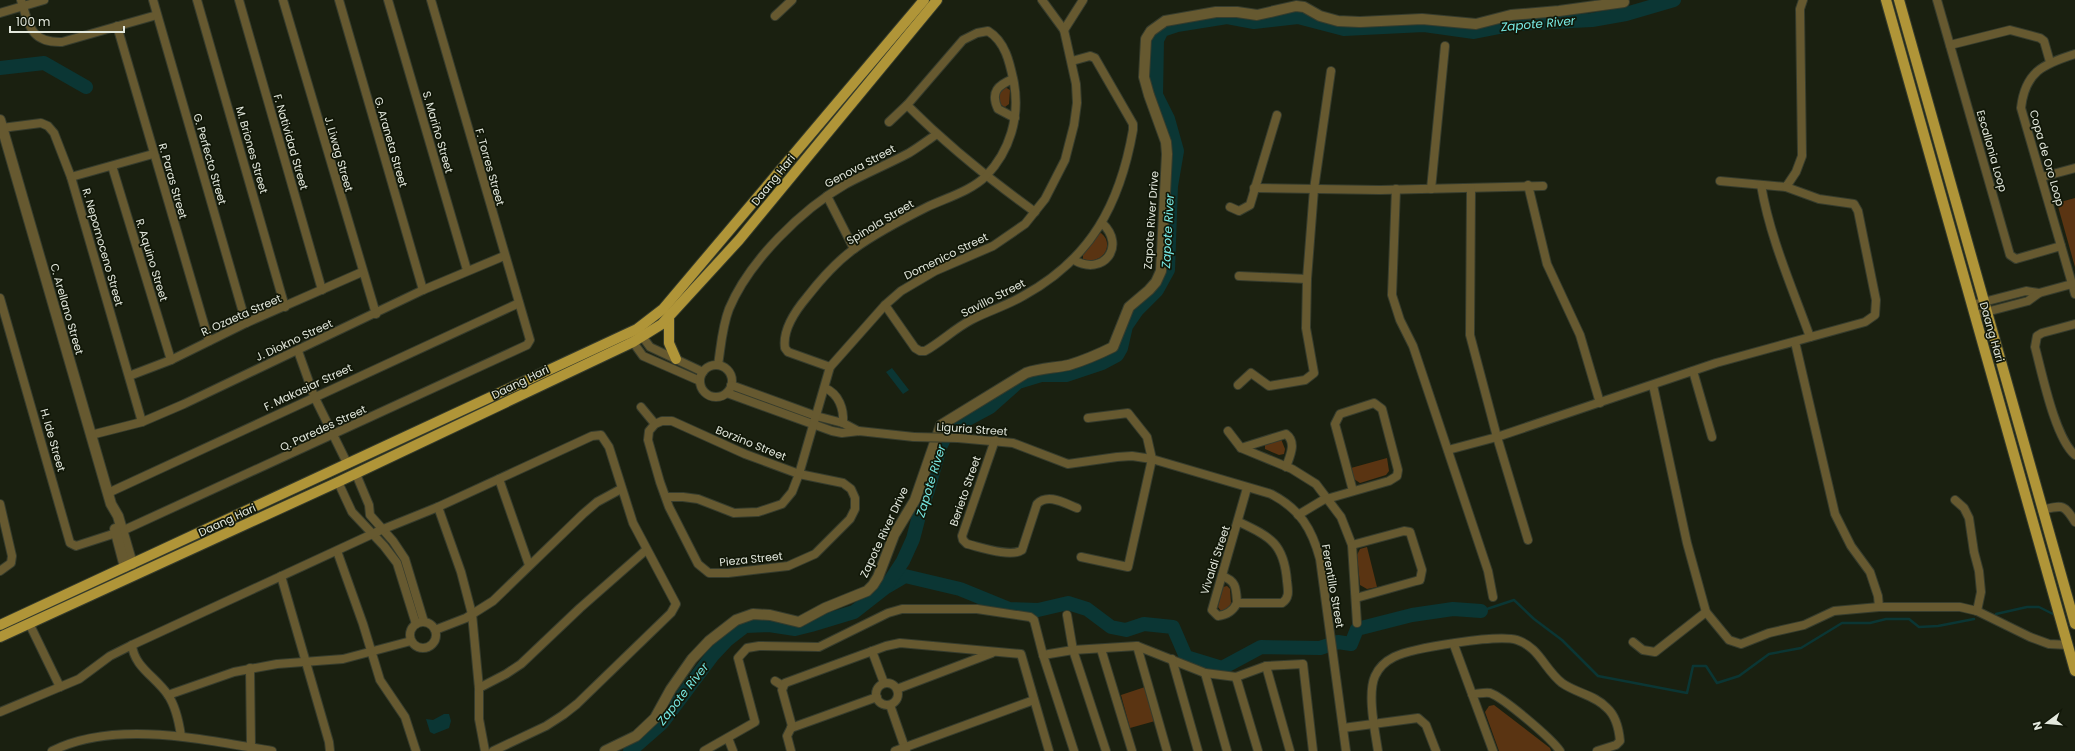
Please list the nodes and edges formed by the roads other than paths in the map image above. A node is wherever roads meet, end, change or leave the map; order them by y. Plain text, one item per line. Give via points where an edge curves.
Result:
1 (44, 0) edge
2 (153, 0) edge
3 (197, 0) edge
4 (238, 0) edge
5 (283, 0) edge
6 (339, 0) edge
7 (388, 0) edge
8 (431, 0) edge
9 (792, 0) edge
10 (924, 0) edge
11 (937, 0) edge
12 (1042, 0) edge
13 (1083, 0) edge
14 (1803, 0) edge
15 (1886, 0) edge
16 (1899, 0) edge
17 (1937, 0) edge
18 (1611, 1) edge
19 (1624, 1) edge
20 (22, 3) edge
21 (0, 13) edge
22 (157, 15) junction
23 (775, 16) dead end
24 (117, 26) junction
25 (1064, 30) junction
26 (1950, 45) junction
27 (1446, 46) dead end
28 (2075, 54) edge
29 (1072, 61) junction
30 (2050, 62) junction
31 (1331, 71) dead end
32 (868, 75) junction
33 (1013, 79) junction
34 (907, 105) junction
35 (1277, 115) dead end
36 (1015, 118) junction
37 (889, 122) dead end
38 (1, 124) edge
39 (937, 134) junction
40 (153, 154) junction
41 (112, 166) junction
42 (2075, 168) edge
43 (986, 176) junction
44 (72, 177) junction
45 (2042, 177) junction
46 (1720, 181) dead end
47 (1528, 185) junction
48 (1761, 185) junction
49 (1542, 186) dead end
50 (1786, 187) junction
51 (1254, 188) junction
52 (1471, 188) junction
53 (1314, 189) junction
54 (1396, 189) junction
55 (1431, 189) junction
56 (827, 196) junction
57 (1230, 207) dead end
58 (1035, 212) junction
59 (1102, 223) junction
60 (2061, 246) junction
61 (854, 249) junction
62 (504, 256) junction
63 (1074, 260) junction
64 (467, 270) junction
65 (362, 272) junction
66 (1239, 276) dead end
67 (1307, 279) junction
68 (2072, 284) junction
69 (322, 290) junction
70 (423, 290) junction
71 (2039, 293) junction
72 (2075, 294) edge
73 (0, 298) edge
74 (1984, 302) junction
75 (519, 303) junction
76 (885, 304) junction
77 (1972, 305) junction
78 (286, 307) junction
79 (1987, 312) junction
80 (376, 314) junction
81 (1975, 315) junction
82 (669, 317) junction
83 (246, 323) junction
84 (2075, 324) edge
85 (627, 334) junction
86 (640, 334) junction
87 (1810, 337) junction
88 (530, 340) joint
89 (209, 341) junction
90 (633, 342) junction
91 (1795, 342) junction
92 (298, 351) junction
93 (676, 359) junction
94 (171, 360) junction
95 (718, 365) junction
96 (830, 367) junction
97 (703, 372) junction
98 (1693, 372) junction
99 (129, 376) junction
100 (700, 381) junction
101 (731, 385) junction
102 (1238, 385) dead end
103 (1653, 385) junction
104 (825, 388) junction
105 (726, 393) junction
106 (314, 396) junction
107 (1600, 403) junction
108 (641, 407) dead end
109 (816, 416) junction
110 (1088, 418) dead end
111 (142, 422) junction
112 (843, 423) junction
113 (655, 424) junction
114 (813, 425) junction
115 (859, 431) junction
116 (1228, 431) dead end
117 (91, 435) junction
118 (333, 435) junction
119 (1497, 437) junction
120 (1712, 438) dead end
121 (995, 440) junction
122 (1240, 448) junction
123 (1448, 450) junction
124 (2075, 455) edge
125 (1152, 459) junction
126 (347, 464) junction
127 (1286, 467) junction
128 (356, 474) junction
129 (799, 474) junction
130 (498, 479) junction
131 (338, 482) junction
132 (1247, 488) junction
133 (621, 489) junction
134 (1353, 491) junction
135 (108, 493) junction
136 (666, 497) junction
137 (855, 498) joint
138 (1328, 498) junction
139 (1955, 500) dead end
140 (0, 504) edge
141 (438, 507) junction
142 (1077, 508) dead end
143 (2042, 510) junction
144 (1298, 515) junction
145 (1238, 522) junction
146 (2075, 522) edge
147 (381, 530) junction
148 (119, 532) junction
149 (372, 535) junction
150 (1528, 540) dead end
151 (1352, 545) junction
152 (646, 550) junction
153 (337, 551) junction
154 (1081, 557) dead end
155 (529, 565) junction
156 (129, 566) junction
157 (0, 571) edge
158 (281, 576) junction
159 (1222, 576) junction
160 (1493, 596) dead end
161 (1356, 598) junction
162 (1237, 603) junction
163 (1879, 606) junction
164 (1977, 611) junction
165 (1706, 612) junction
166 (472, 614) junction
167 (1067, 615) dead end
168 (420, 623) junction
169 (1357, 623) dead end
170 (29, 624) junction
171 (2075, 624) edge
172 (0, 626) edge
173 (435, 630) junction
174 (0, 637) edge
175 (411, 641) junction
176 (1633, 642) dead end
177 (1454, 644) junction
178 (132, 645) junction
179 (2068, 645) junction
180 (1137, 646) junction
181 (1102, 649) junction
182 (1073, 650) junction
183 (872, 651) junction
184 (372, 652) junction
185 (978, 654) junction
186 (1043, 655) junction
187 (1172, 659) junction
188 (305, 663) junction
189 (1266, 666) junction
190 (250, 668) junction
191 (2075, 671) edge
192 (1205, 673) junction
193 (1236, 677) junction
194 (774, 682) dead end
195 (884, 683) junction
196 (784, 686) junction
197 (60, 687) junction
198 (479, 688) junction
199 (897, 689) junction
200 (1472, 694) junction
201 (168, 695) junction
202 (877, 697) junction
203 (1034, 700) junction
204 (890, 704) junction
205 (0, 712) edge
206 (1374, 723) junction
207 (791, 728) junction
208 (1343, 728) junction
209 (181, 736) junction
210 (728, 738) junction
211 (251, 748) junction
212 (906, 749) edge
213 (52, 751) edge
214 (272, 751) edge
215 (330, 751) edge
216 (416, 751) edge
217 (485, 751) edge
218 (493, 751) edge
219 (605, 751) edge
220 (704, 751) edge
221 (733, 751) edge
222 (791, 751) edge
223 (896, 751) edge
224 (1049, 751) edge
225 (1074, 751) edge
226 (1106, 751) edge
227 (1132, 751) edge
228 (1167, 751) edge
229 (1198, 751) edge
230 (1227, 751) edge
231 (1258, 751) edge
232 (1290, 751) edge
233 (1312, 751) edge
234 (1346, 751) edge
235 (1378, 751) edge
236 (1436, 751) edge
237 (1493, 751) edge
238 (1560, 751) edge
239 (1597, 751) edge

1 - 20 street
2 - 22 street, G. Perfecto Street
3 - 78 street, M. Briones Street
4 - 69 street, F. Natividad Street
5 - 65 street, J. Liwag Street
6 - 70 street, G. Araneta Street
7 - 64 street, S. Mariño Street
8 - 62 street, F. Torres Street
9 - 23 street
10 - 32 main road, Daang Hari
11 - 32 main road, Daang Hari
12 - 25 street, Domenico Street
13 - 25 street
14 - 50 street via 1800,9 1802,156 1796,172
15 - 77 main road, Daang Hari
16 - 74 main road, Daang Hari
17 - 26 street, Escallonia Loop
18 - 19 street, Zapote River Drive
18 - 219 street, Zapote River Drive via 1465,24 1422,19 1338,21 1296,6 1257,15 1216,12 1165,20 1151,31 1146,39 1144,77 1166,142 1162,263 1156,282 1129,307 1113,347 1068,365 1026,373 941,425 915,500 894,535 878,578 867,591 799,622 753,614 736,620 709,641 692,659 655,718 636,736
20 - 21 street
20 - 24 street via 33,30 43,40 62,42
22 - 24 street
22 - 83 street, G. Perfecto Street
24 - 40 street, R. Paras Street
25 - 29 street, Domenico Street
26 - 30 street via 2010,30 2044,41
26 - 60 street, Escallonia Loop via 2010,255 2016,259
27 - 55 street
28 - 30 street, Copa de Oro Loop
29 - 58 street, Domenico Street via 1077,103 1070,144 1054,184
29 - 59 street, Savillo Street via 1090,56 1095,58 1133,124 1123,176
30 - 45 street, Copa de Oro Loop via 2029,80 2022,104
31 - 53 street
32 - 82 main road, Daang Hari via 739,240
32 - 86 main road, Daang Hari
33 - 34 street, Spinola Street via 1001,42 988,31 977,33 963,40
33 - 36 street, Spinola Street
33 - 36 street via 998,86 994,97 998,108
34 - 37 street
34 - 39 street
35 - 51 street
36 - 43 street, Spinola Street via 1008,144
38 - 44 street, R. Nepomoceno Street via 42,123 48,126 54,133
38 - 117 street, C. Arellano Street
39 - 43 street
39 - 56 street, Genova Street via 910,152
40 - 41 street
40 - 89 street, R. Paras Street
41 - 44 street
41 - 94 street, R. Aquino Street
42 - 45 street
43 - 58 street
43 - 61 street, Spinola Street
44 - 99 street, R. Nepomoceno Street
45 - 60 street, Copa de Oro Loop
46 - 48 street
47 - 49 street
47 - 52 street
47 - 107 street via 1547,264 1580,335
48 - 50 street
48 - 87 street via 1775,243
50 - 87 street via 1819,199 1854,204 1858,211 1876,300 1875,315 1865,322
51 - 53 street
51 - 57 street via 1247,208 1239,211
52 - 55 street
52 - 119 street via 1470,335
53 - 54 street
53 - 67 street
54 - 55 street
54 - 123 street via 1392,295 1400,320 1414,346
56 - 61 street
56 - 95 street, Genova Street via 784,233 745,282 729,309 722,334
58 - 76 street, Domenico Street via 1025,224 992,246 917,281
59 - 63 street, Savillo Street
59 - 63 street via 1112,236 1108,257 1096,265 1088,266
60 - 68 street, Copa de Oro Loop
61 - 96 street, Spinola Street via 836,264 798,307 785,334 785,348 788,352
62 - 64 street, J. Diokno Street
62 - 75 street, F. Torres Street
63 - 76 street, Savillo Street via 1024,296 971,320 925,351 915,348
64 - 70 street, J. Diokno Street
65 - 69 street, R. Ozaeta Street
65 - 80 street, J. Liwag Street
66 - 67 street
67 - 102 street via 1306,328 1314,372 1305,380 1269,386 1252,374
68 - 71 street
68 - 72 street, Copa de Oro Loop
69 - 78 street, R. Ozaeta Street
70 - 80 street, J. Diokno Street
71 - 74 street via 2026,290
71 - 79 street via 2028,301
73 - 148 street, H. Ide Street via 70,543 76,546
74 - 77 street
74 - 79 main road, Daang Hari
75 - 88 street, F. Torres Street
75 - 106 street, F. Makasiar Street
76 - 96 street, Domenico Street
77 - 81 main road, Daang Hari
78 - 83 street, R. Ozaeta Street
79 - 81 street
79 - 143 main road, Daang Hari
80 - 92 street, J. Diokno Street
81 - 179 main road, Daang Hari
82 - 86 main road, Daang Hari via 656,329
82 - 93 main road via 669,343
83 - 89 street, R. Ozaeta Street
84 - 124 street via 2042,333 2037,336 2035,347 2057,423 2065,442
85 - 86 main road, Daang Hari
85 - 90 street
85 - 126 main road, Daang Hari
86 - 90 main road, Daang Hari
86 - 93 street via 650,347
87 - 91 street
88 - 118 street, Q. Paredes Street via 520,349
89 - 94 street, R. Ozaeta Street
90 - 100 street via 644,356
90 - 128 main road, Daang Hari
91 - 98 street
91 - 163 street via 1835,514 1851,546 1870,572
92 - 106 street
92 - 111 street, J. Diokno Street
93 - 97 street
94 - 99 street, R. Ozaeta Street
95 - 97 street via 710,366
95 - 101 street via 729,372
96 - 104 street, Domenico Street
97 - 100 street
98 - 103 street
98 - 120 street
99 - 111 street, R. Nepomoceno Street
100 - 105 street via 707,394 717,397
101 - 105 street
101 - 109 street, Liguria Street
103 - 107 street
103 - 165 street via 1687,544
104 - 109 street, Domenico Street
104 - 112 street via 839,400
105 - 114 street, Liguria Street
106 - 118 street
106 - 135 street, F. Makasiar Street
107 - 119 street
108 - 113 street
109 - 112 street, Liguria Street
109 - 114 street, Domenico Street
110 - 125 street via 1128,413 1147,437
111 - 117 street, J. Diokno Street
112 - 115 street, Liguria Street
113 - 129 street, Borzino Street via 672,421 745,454
113 - 136 street, Pieza Street via 649,431 648,440
114 - 115 street, Liguria Street via 842,432
114 - 129 street, Domenico Street
115 - 121 street, Liguria Street, bridge via 914,437
116 - 122 street
117 - 135 street, C. Arellano Street
118 - 126 street
118 - 148 street, Q. Paredes Street
119 - 123 street
119 - 150 street
121 - 125 street, Liguria Street via 1013,443 1068,464 1132,456
121 - 142 street, Berieto Street via 962,540 967,544 1018,553 1022,550 1040,501 1051,499
122 - 127 street
122 - 127 street via 1286,434 1293,447
123 - 160 street via 1488,571
125 - 132 street, Ferentillo Street
125 - 154 street via 1128,567
126 - 156 main road, Daang Hari
127 - 138 street via 1316,484
128 - 131 main road, Daang Hari
128 - 147 street via 369,505 370,515
129 - 136 street, Domenico Street via 792,492 782,504 758,512 734,513 698,499
129 - 137 street, Borzino Street via 843,482 851,489
130 - 133 street via 592,436 601,435 608,447
130 - 141 street
130 - 155 street
131 - 149 street via 352,512
131 - 170 main road, Daang Hari
132 - 144 street, Ferentillo Street via 1280,499
132 - 145 street, Vivaldi Street
133 - 152 street via 632,523
133 - 155 street via 597,502
134 - 134 street via 1389,481 1397,476 1398,470 1382,409 1374,403 1340,414 1335,424
134 - 138 street
135 - 148 street, C. Arellano Street via 118,516
136 - 137 street, Pieza Street via 698,564 710,573 716,574 788,566 803,561 815,554 850,519
138 - 144 street
138 - 151 street via 1346,526
139 - 164 street via 1964,508 1969,518 1981,592
140 - 157 street via 12,548 11,563
141 - 147 street
141 - 166 street via 461,572
143 - 146 street via 2059,506 2065,508
143 - 171 main road, Daang Hari
144 - 208 street, Ferentillo Street via 1309,528 1315,542 1321,570
145 - 159 street, Vivaldi Street
145 - 162 street, Vivaldi Street via 1270,538 1280,550 1286,564 1288,591 1282,603
147 - 149 street
147 - 168 street via 393,541 405,559
148 - 156 street, C. Arellano Street
149 - 153 street
149 - 168 street via 397,563
151 - 161 street
151 - 161 street via 1404,531 1410,532 1414,538 1422,570 1420,580 1416,582
152 - 198 street via 521,664
152 - 218 street via 676,604 671,612 563,715 546,726
153 - 158 street
153 - 184 street
155 - 166 street via 493,601
156 - 172 main road, Daang Hari
158 - 178 street
158 - 188 street
159 - 162 street via 1232,580
159 - 162 street, Vivaldi Street via 1211,607 1214,614 1224,615
161 - 169 street
163 - 164 street via 1960,607
163 - 165 street via 1834,611 1804,625 1770,633 1741,644 1730,640
164 - 179 street via 2030,637 2049,644
165 - 176 street via 1655,652 1643,650
166 - 173 street
166 - 198 street
167 - 182 street
168 - 173 street via 431,624
168 - 175 street via 410,633
170 - 174 main road, Daang Hari
170 - 197 street
173 - 175 street via 435,641 427,648 416,646
175 - 184 street
177 - 200 street
177 - 206 street via 1395,656 1378,669 1372,687
177 - 239 street via 1505,638 1526,644 1535,650 1562,683 1607,707 1613,714 1620,741 1616,745
178 - 197 street via 110,656 79,679
178 - 201 street via 133,655 138,663
179 - 191 main road, Daang Hari
180 - 181 street
180 - 187 street
180 - 228 street
181 - 182 street
181 - 227 street
182 - 186 street
182 - 226 street
183 - 185 street via 900,643
183 - 195 street
183 - 196 street via 785,683
184 - 188 street via 343,659
184 - 216 street via 380,680 405,717
185 - 199 street
185 - 203 street via 1021,654
186 - 210 street via 1034,620 1030,617 977,609 902,609 820,647 747,648 738,658 755,722
186 - 225 street
187 - 192 street
187 - 229 street
188 - 190 street
188 - 215 street
189 - 193 street
189 - 232 street
189 - 233 street via 1303,664
190 - 201 street
190 - 211 street
192 - 193 street
192 - 230 street
193 - 231 street
194 - 196 street
195 - 199 street via 891,683
195 - 202 street via 878,688
196 - 207 street via 782,690
197 - 205 street
198 - 217 street via 479,720
199 - 204 street via 898,698
200 - 237 street
200 - 238 street via 1490,693 1554,742
201 - 209 street via 175,709
202 - 204 street via 883,704
202 - 207 street
203 - 212 street
203 - 224 street
204 - 212 street
206 - 208 street
206 - 235 street
206 - 236 street via 1418,718 1426,725
207 - 222 street via 787,736
208 - 234 street, Ferentillo Street
209 - 211 street
209 - 213 street via 126,733 96,738
210 - 220 street
210 - 221 street
211 - 214 street
212 - 223 street

